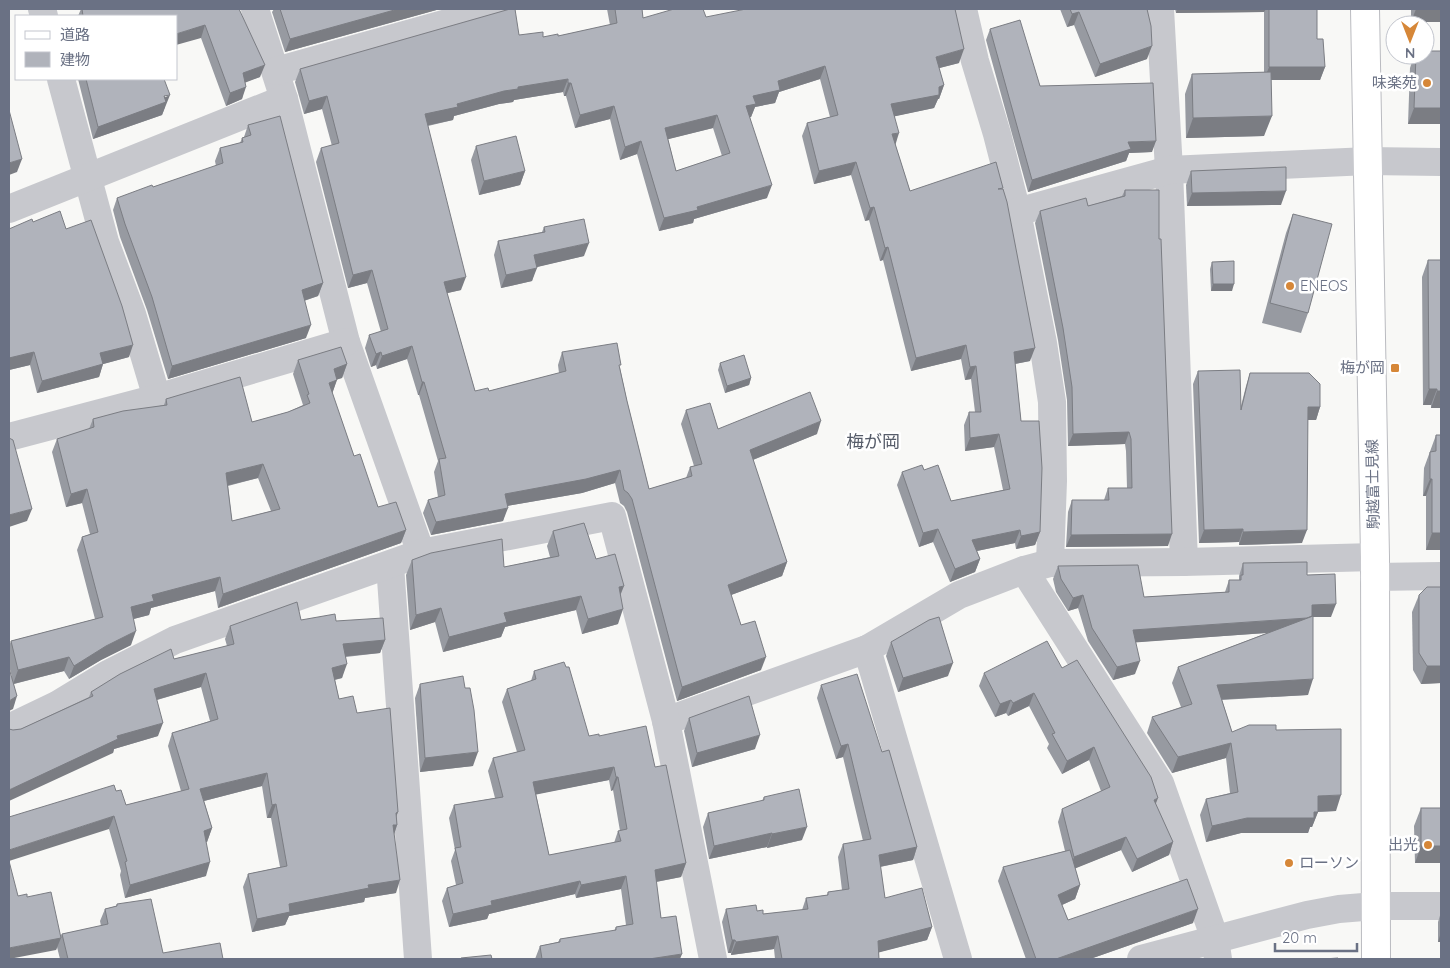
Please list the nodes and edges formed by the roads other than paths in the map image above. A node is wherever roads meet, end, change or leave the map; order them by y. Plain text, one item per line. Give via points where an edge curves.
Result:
1 (255, 9) edge
2 (497, 9) edge
3 (963, 9) edge
4 (1160, 9) edge
5 (1365, 9) edge
6 (276, 71) junction
7 (61, 80) edge
8 (284, 98) junction
9 (1368, 161) junction
10 (1441, 162) edge
11 (1169, 170) junction
12 (86, 177) junction
13 (9, 209) edge
14 (1017, 212) junction
15 (346, 342) junction
16 (157, 398) junction
17 (9, 438) edge
18 (421, 553) junction
19 (1184, 562) junction
20 (1050, 563) junction
21 (390, 565) junction
22 (1374, 567) junction
23 (1024, 570) junction
24 (1441, 576) edge
25 (867, 649) junction
26 (666, 722) junction
27 (9, 728) edge
28 (1376, 906) junction
29 (1441, 906) edge
30 (1217, 949) edge
31 (418, 959) edge
32 (713, 959) edge
33 (958, 959) edge
34 (1140, 959) edge
35 (1376, 959) edge

1 - 6 street
2 - 6 street
3 - 14 street via 974,61
4 - 11 street
5 - 9 main road, 駒越富士見線
6 - 8 street
7 - 12 street
8 - 12 street
8 - 15 street
9 - 10 street
9 - 11 street
9 - 22 main road, 駒越富士見線
11 - 14 street
11 - 19 street
12 - 13 street
12 - 16 street
14 - 20 street via 1052,402
15 - 16 street
15 - 18 street
16 - 17 street
18 - 21 street
18 - 26 street via 612,516
19 - 20 street
19 - 22 street
20 - 23 street
21 - 27 street via 175,640
21 - 31 street
22 - 24 street
22 - 28 main road, 駒越富士見線
23 - 25 street via 959,595
23 - 30 street via 1160,783
25 - 26 street
25 - 33 street
26 - 32 street
28 - 29 street
28 - 30 street via 1307,915
28 - 35 main road, 駒越富士見線
30 - 34 street

